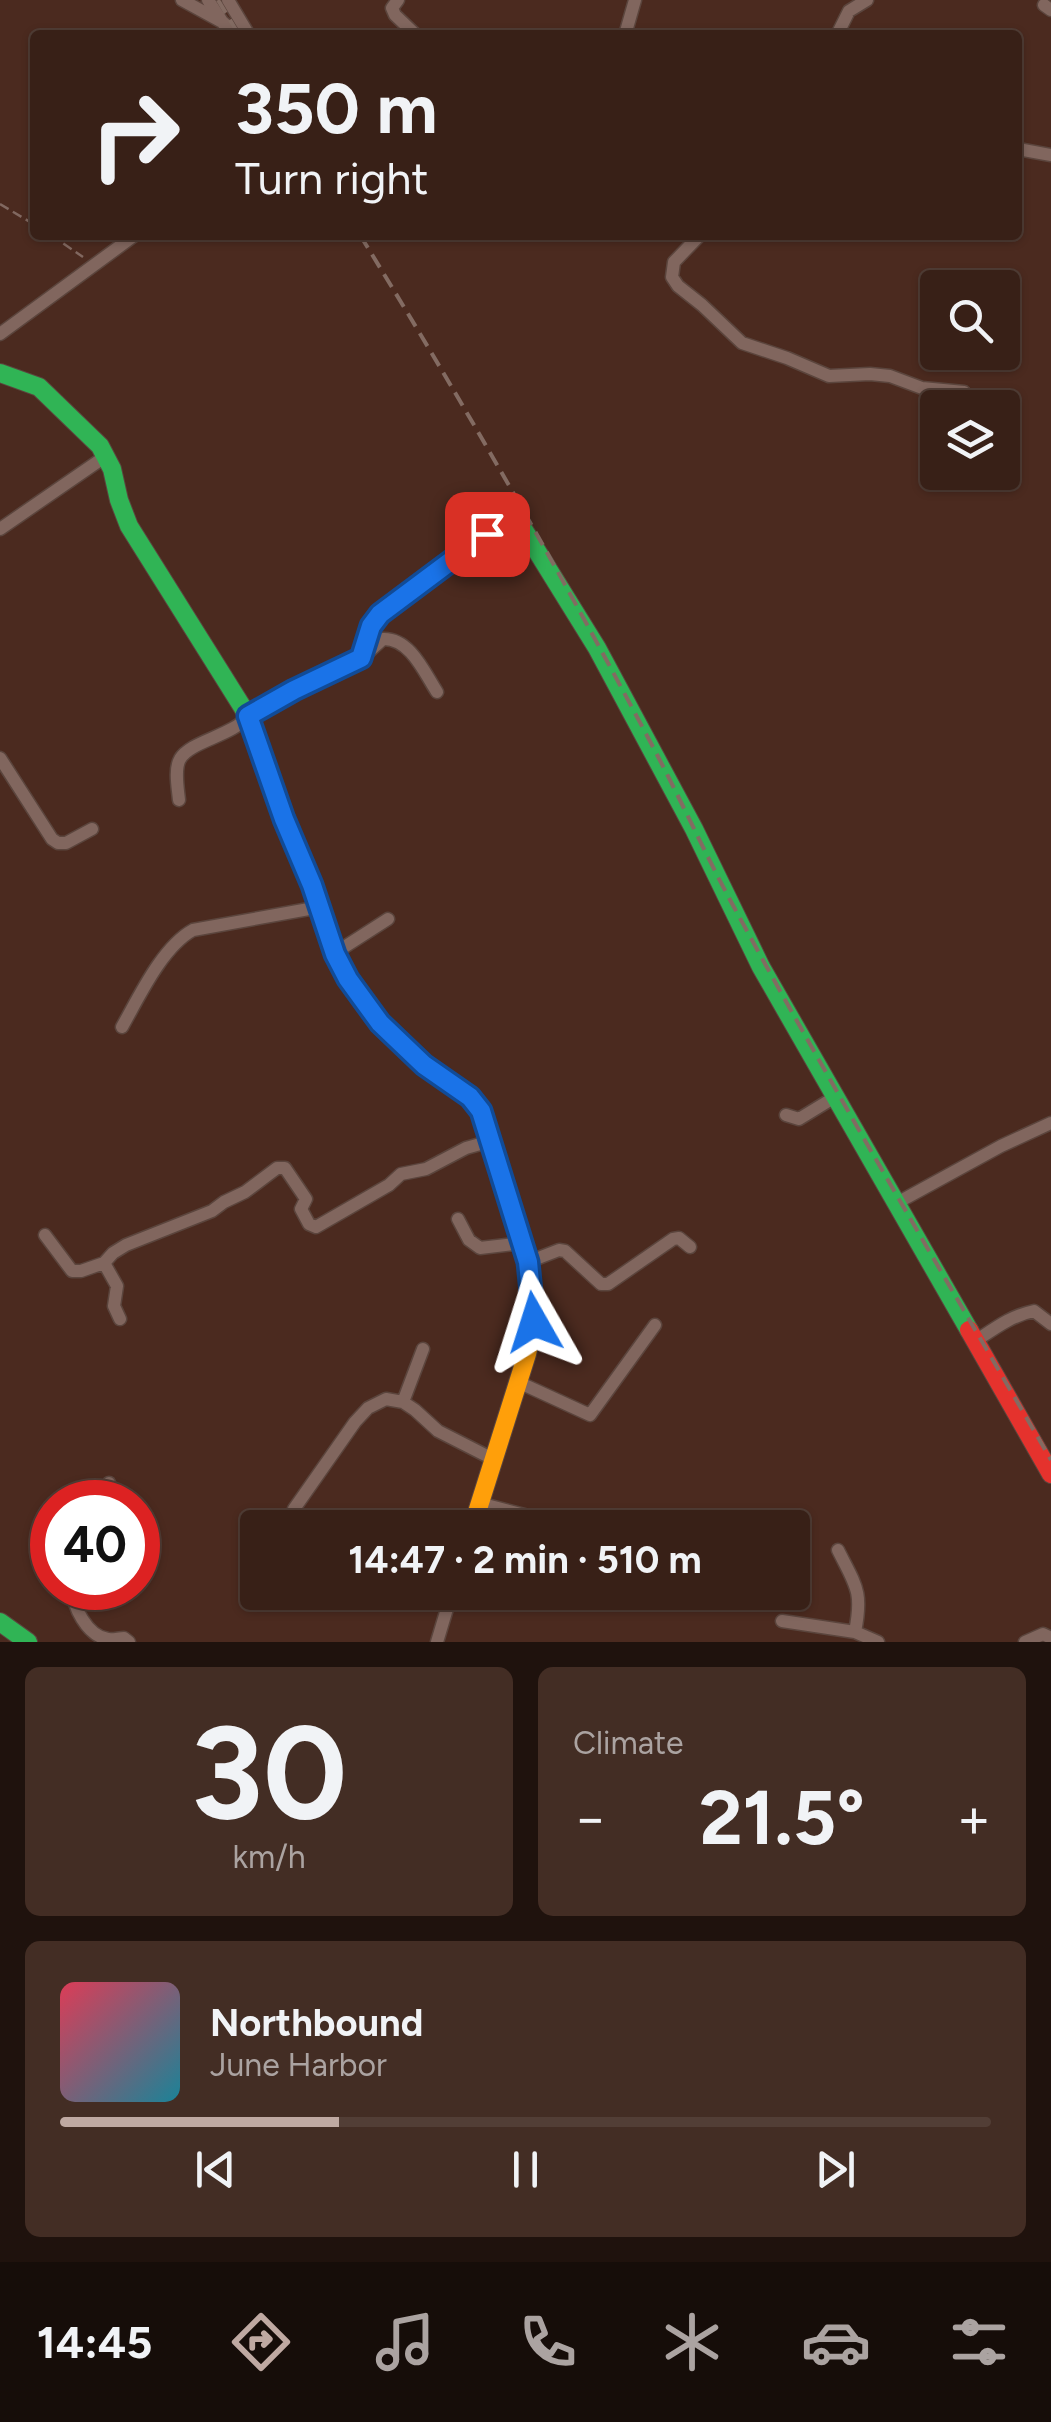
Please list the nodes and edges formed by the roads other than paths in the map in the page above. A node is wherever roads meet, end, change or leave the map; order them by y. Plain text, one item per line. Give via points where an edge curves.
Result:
1 (182, 0) edge
2 (208, 0) edge
3 (228, 0) edge
4 (398, 0) edge
5 (867, 0) edge
6 (636, 1) edge
7 (228, 29) edge
8 (246, 30) edge
9 (410, 30) edge
10 (627, 30) edge
11 (840, 30) edge
12 (1022, 151) edge
13 (1051, 156) edge
14 (128, 240) edge
15 (695, 240) edge
16 (0, 334) edge
17 (0, 373) edge
18 (943, 390) edge
19 (106, 456) junction
20 (517, 510) joint
21 (0, 529) edge
22 (361, 658) junction
23 (438, 692) dead end
24 (248, 716) junction
25 (0, 758) edge
26 (178, 800) dead end
27 (92, 828) dead end
28 (320, 908) junction
29 (388, 919) dead end
30 (335, 954) junction
31 (122, 1027) dead end
32 (835, 1097) junction
33 (786, 1115) dead end
34 (1051, 1123) edge
35 (490, 1141) junction
36 (895, 1204) junction
37 (458, 1219) dead end
38 (45, 1236) dead end
39 (522, 1243) junction
40 (690, 1247) dead end
41 (528, 1262) junction
42 (104, 1264) junction
43 (120, 1319) dead end
44 (1051, 1324) edge
45 (656, 1325) dead end
46 (974, 1342) junction
47 (423, 1349) dead end
48 (518, 1382) junction
49 (403, 1402) junction
50 (492, 1459) junction
51 (1051, 1474) edge
52 (479, 1504) junction
53 (294, 1509) dead end
54 (477, 1510) edge
55 (503, 1510) edge
56 (838, 1550) dead end
57 (77, 1610) edge
58 (447, 1610) edge
59 (782, 1621) dead end
60 (0, 1622) edge
61 (855, 1632) junction
62 (1051, 1638) edge
63 (28, 1642) edge
64 (129, 1642) edge
65 (437, 1642) edge
66 (878, 1642) edge
67 (1026, 1642) edge

1 - 7 street
2 - 7 street
3 - 8 street
4 - 9 street via 394,15
5 - 11 street via 849,12
6 - 10 street
12 - 13 street
14 - 16 street
15 - 18 street via 674,262 672,277 742,343 828,376 890,376
17 - 19 street via 39,387
19 - 21 street
19 - 24 street via 129,526
20 - 22 street via 380,614
20 - 32 street
22 - 23 street via 384,639 396,640
22 - 24 street
24 - 26 street via 180,758
24 - 28 street
25 - 27 street via 52,839 66,842
28 - 30 street
28 - 31 street via 186,934
29 - 30 street
30 - 35 street via 380,1023 470,1097
32 - 33 street via 799,1119
32 - 36 street
34 - 36 street
35 - 39 street
35 - 42 street via 402,1174 316,1227 301,1209 306,1198 285,1168 277,1168 212,1211 126,1245
36 - 46 street
37 - 39 street via 480,1248
38 - 42 street via 72,1271
39 - 41 street
40 - 41 street via 673,1240 608,1284 559,1250
41 - 48 street via 534,1322
42 - 43 street via 117,1286
44 - 46 street via 1034,1311
45 - 48 street via 590,1414
46 - 51 street
47 - 49 street
48 - 50 street
49 - 50 street via 438,1431
49 - 53 street via 386,1399 368,1408
50 - 52 street
52 - 54 street
52 - 55 street
56 - 61 street via 860,1600
57 - 64 street via 93,1631
58 - 65 street
59 - 61 street
60 - 63 street
61 - 66 street
62 - 67 street via 1043,1634

